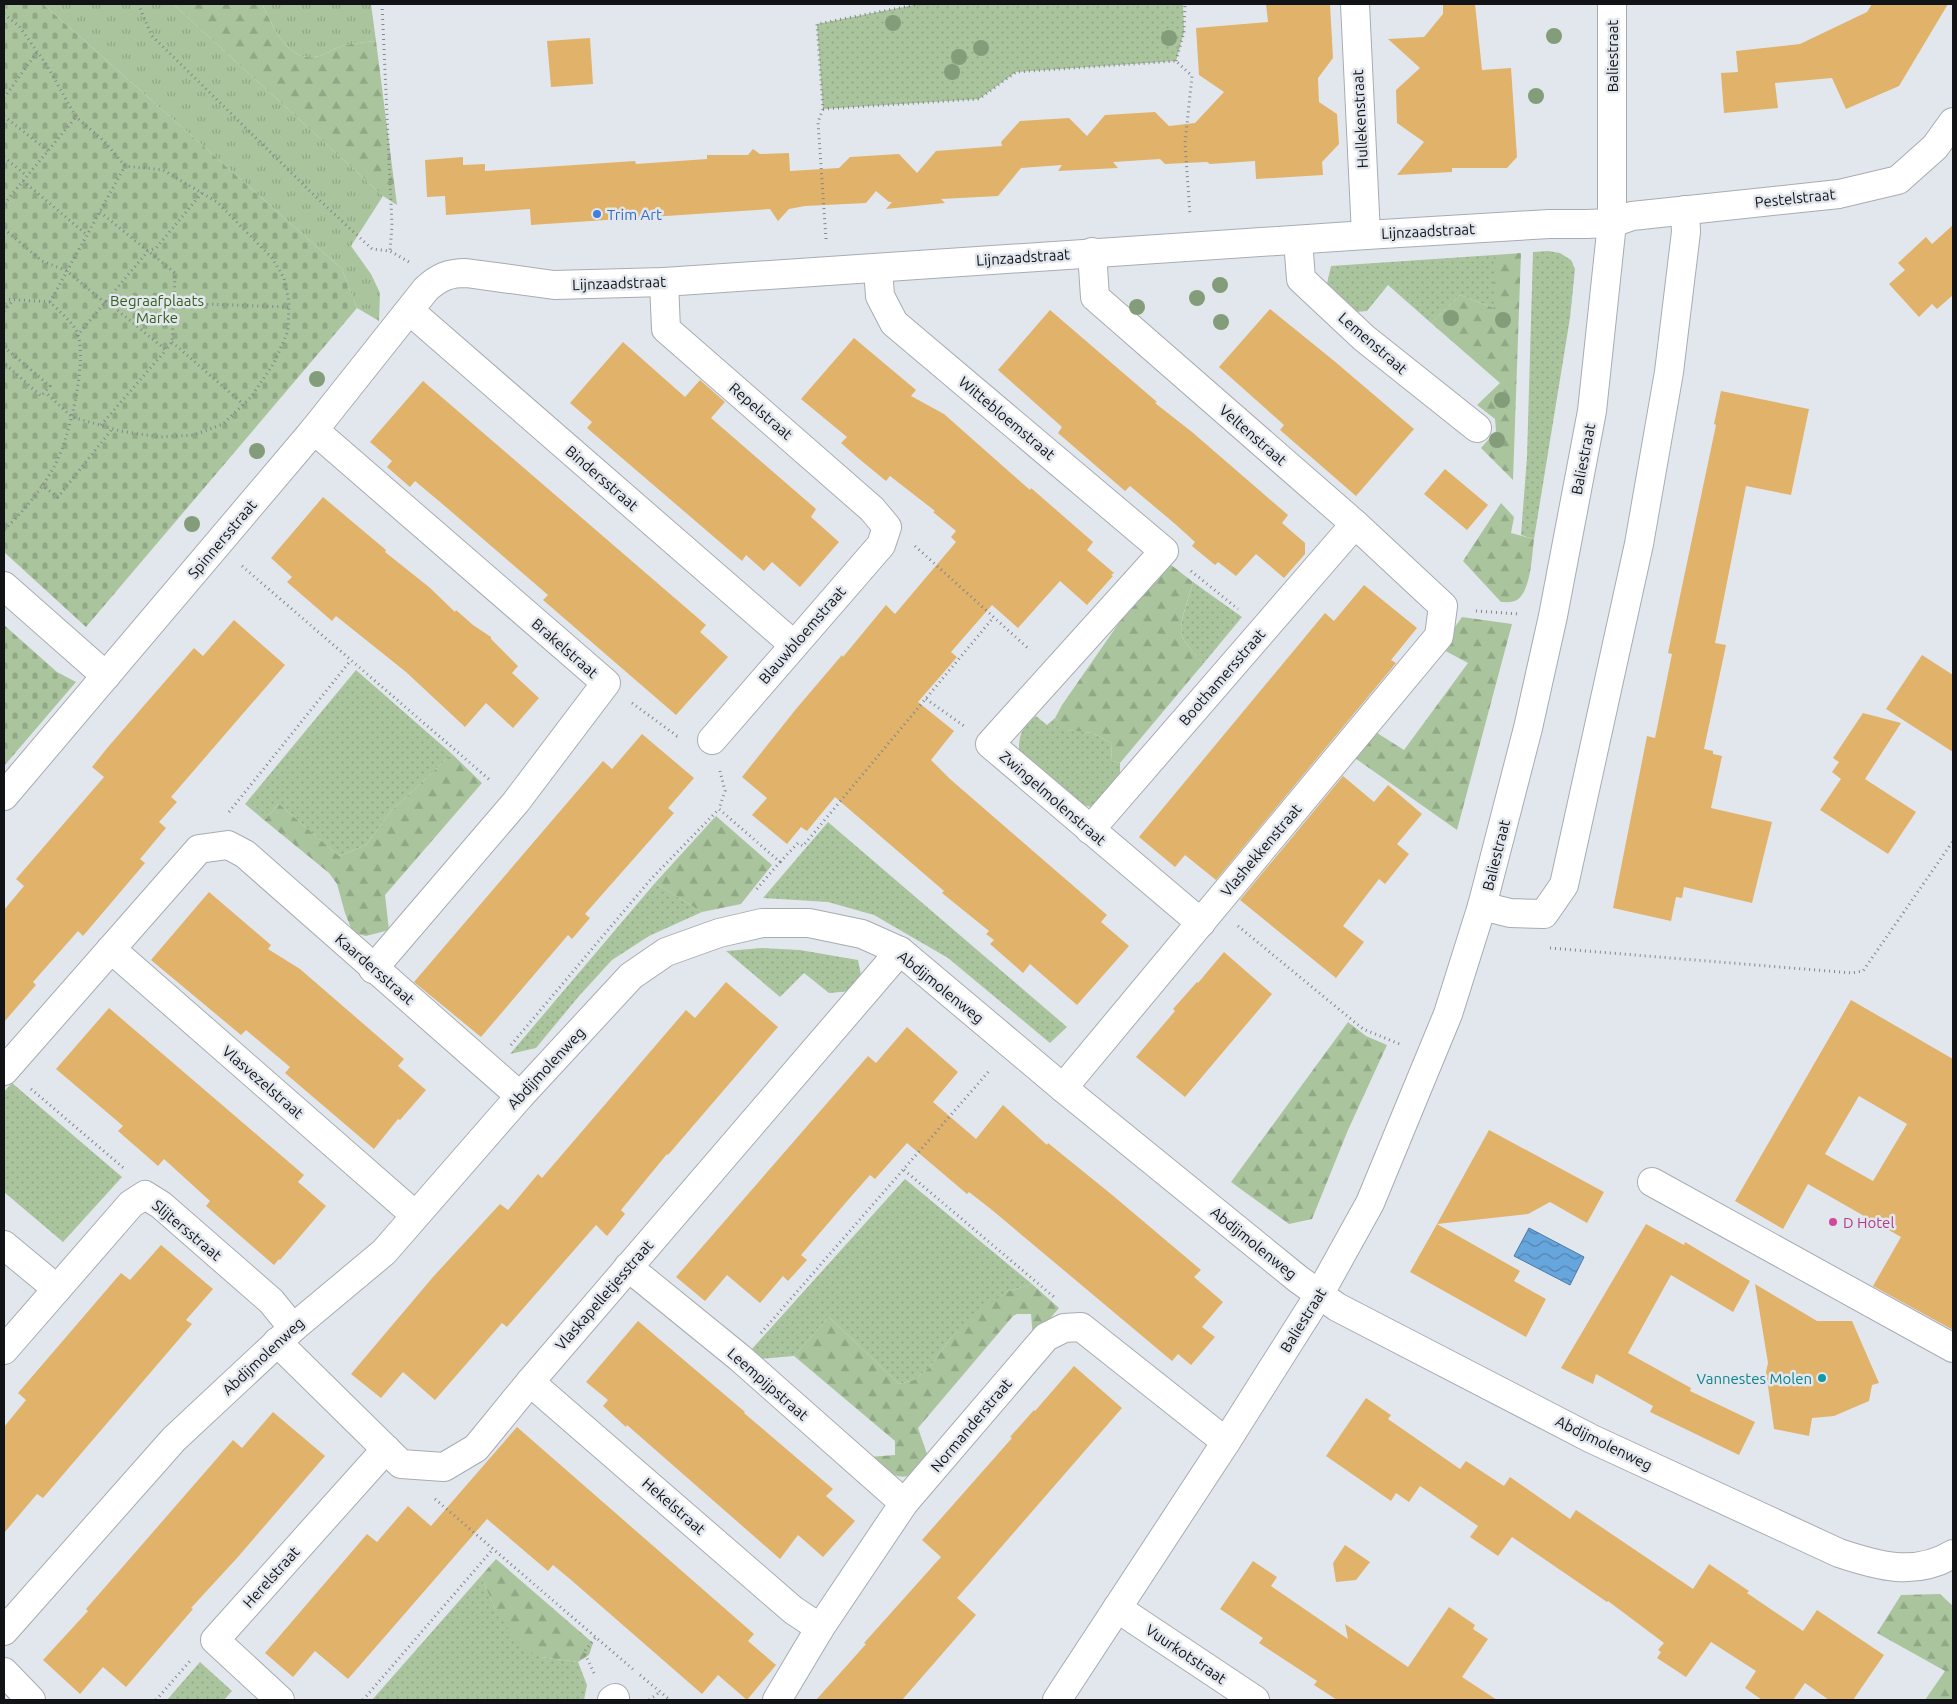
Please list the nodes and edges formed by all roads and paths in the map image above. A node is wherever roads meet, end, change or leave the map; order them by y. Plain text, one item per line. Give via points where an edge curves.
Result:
1 (138, 4) edge
2 (382, 4) edge
3 (919, 4) edge
4 (1185, 4) edge
5 (1355, 4) edge
6 (1612, 4) edge
7 (4, 14) edge
8 (37, 52) junction
9 (1176, 61) junction
10 (4, 98) edge
11 (823, 109) junction
12 (4, 116) edge
13 (76, 116) junction
14 (1953, 122) edge
15 (48, 151) junction
16 (4, 158) edge
17 (125, 166) junction
18 (27, 176) junction
19 (23, 181) junction
20 (202, 193) junction
21 (4, 204) edge
22 (1685, 210) junction
23 (100, 212) junction
24 (1612, 222) junction
25 (4, 229) edge
26 (1366, 234) junction
27 (87, 235) junction
28 (1298, 240) junction
29 (1192, 246) junction
30 (148, 251) junction
31 (1092, 252) junction
32 (878, 268) junction
33 (67, 271) junction
34 (827, 272) junction
35 (437, 279) joint
36 (664, 282) junction
37 (4, 299) edge
38 (13, 300) junction
39 (50, 302) junction
40 (105, 302) junction
41 (174, 303) junction
42 (289, 307) junction
43 (410, 310) junction
44 (4, 311) edge
45 (77, 336) junction
46 (172, 342) junction
47 (4, 347) edge
48 (166, 350) junction
49 (4, 363) edge
50 (45, 392) junction
51 (243, 404) junction
52 (72, 416) junction
53 (102, 425) junction
54 (113, 428) junction
55 (1478, 428) dead end
56 (314, 430) junction
57 (41, 485) junction
58 (1355, 524) junction
59 (887, 527) junction
60 (4, 530) edge
61 (217, 545) junction
62 (1164, 551) joint
63 (1200, 578) dead end
64 (4, 586) edge
65 (1211, 586) dead end
66 (1443, 606) junction
67 (1553, 616) junction
68 (993, 618) junction
69 (794, 645) junction
70 (352, 660) junction
71 (1055, 672) junction
72 (106, 676) junction
73 (606, 683) junction
74 (926, 699) junction
75 (712, 740) junction
76 (990, 744) junction
77 (4, 796) edge
78 (516, 802) junction
79 (719, 809) junction
80 (1090, 830) junction
81 (1953, 841) edge
82 (199, 849) junction
83 (780, 862) junction
84 (1482, 906) junction
85 (1208, 915) junction
86 (719, 933) junction
87 (1541, 947) dead end
88 (111, 949) junction
89 (900, 951) junction
90 (374, 968) junction
91 (1404, 1036) dead end
92 (1012, 1045) junction
93 (1400, 1045) junction
94 (1398, 1053) dead end
95 (1429, 1060) junction
96 (486, 1067) junction
97 (5, 1069) edge
98 (1063, 1088) junction
99 (520, 1096) junction
100 (904, 1170) junction
101 (1652, 1182) dead end
102 (146, 1196) junction
103 (415, 1215) junction
104 (4, 1245) edge
105 (628, 1267) junction
106 (58, 1290) junction
107 (1319, 1295) junction
108 (1073, 1328) junction
109 (285, 1335) junction
110 (1953, 1348) edge
111 (4, 1350) edge
112 (740, 1358) junction
113 (530, 1382) junction
114 (1226, 1442) junction
115 (393, 1456) junction
116 (904, 1503) junction
117 (493, 1549) junction
118 (1953, 1554) edge
119 (1118, 1608) junction
120 (820, 1628) junction
121 (4, 1631) edge
122 (596, 1637) junction
123 (215, 1640) junction
124 (4, 1672) edge
125 (660, 1692) junction
126 (614, 1699) edge
127 (31, 1700) edge
128 (156, 1700) edge
129 (280, 1700) edge
130 (363, 1700) edge
131 (649, 1700) edge
132 (670, 1700) edge
133 (777, 1700) edge
134 (1057, 1700) edge
135 (1255, 1700) edge

1 - 2 path via 152,36 314,195 372,250 390,251 392,226
3 - 11 path via 817,24
4 - 9 path via 1184,32
5 - 26 street, Hullekenstraat
6 - 24 street, Baliestraat
7 - 8 path via 19,26
8 - 10 path
8 - 13 path
9 - 11 path via 1016,72 979,99
9 - 29 path via 1192,76 1185,143
11 - 34 path via 818,122
12 - 15 path
13 - 15 path
13 - 17 path
14 - 22 street, Pestelstraat via 1935,147 1898,180 1839,194
15 - 18 path
16 - 18 path
17 - 20 path via 163,170
17 - 23 path
18 - 19 path
19 - 21 path
19 - 27 path
20 - 30 path via 156,248
20 - 42 path via 217,202 272,258 284,278
22 - 24 street, Pestelstraat via 1632,216
22 - 84 street, Baliestraat via 1686,232 1670,372 1640,544 1564,885 1544,914 1510,914
23 - 27 path
23 - 30 path
24 - 26 street, Lijnzaadstraat
24 - 67 street, Baliestraat via 1592,411
25 - 33 path via 42,262
26 - 28 street, Lijnzaadstraat
27 - 33 path
28 - 29 street, Lijnzaadstraat
28 - 55 street, Lemenstraat via 1302,279 1364,338
29 - 31 street, Lijnzaadstraat
30 - 40 path
30 - 41 path via 175,273
31 - 32 street, Lijnzaadstraat
31 - 58 street, Veltenstraat via 1095,297
32 - 34 street, Lijnzaadstraat
32 - 62 street, Wittebloemstraat via 880,296 894,322
33 - 39 path
33 - 40 path
34 - 36 street, Lijnzaadstraat
35 - 36 street, Lijnzaadstraat via 452,273 466,273 554,285
35 - 43 street, Spinnersstraat
36 - 59 street, Repelstraat via 666,328 872,509
37 - 38 path
38 - 39 path
38 - 44 path
39 - 45 path via 76,330
40 - 45 path
40 - 48 path
41 - 42 path
41 - 46 path
42 - 51 path via 288,332 274,363
43 - 56 street, Spinnersstraat
43 - 69 street, Bindersstraat
45 - 52 path via 81,359
46 - 48 path
46 - 51 path
47 - 50 path via 50,386
48 - 53 path
49 - 50 path via 41,396
50 - 52 path
51 - 54 path via 223,424 194,435 160,437
52 - 53 path
52 - 57 path via 55,466
53 - 54 path
54 - 57 path via 58,497
56 - 61 street, Spinnersstraat
56 - 73 street, Brakelstraat
57 - 60 path
58 - 66 street, Veltenstraat
58 - 80 street, Boothamersstraat
59 - 68 path via 906,538
59 - 69 street, Blauwbloemstraat via 881,545
61 - 70 path
61 - 72 street, Spinnersstraat
62 - 71 street, Zwingelmolenstraat
63 - 65 path
64 - 72 street
66 - 67 path
66 - 85 street, Vlashekkenstraat via 1439,636
67 - 84 street, Baliestraat
68 - 71 path
68 - 74 path
69 - 75 street, Blauwbloemstraat
70 - 78 path
70 - 82 path
71 - 76 street, Zwingelmolenstraat
72 - 77 street, Spinnersstraat
73 - 75 path via 677,736
73 - 78 street, Brakelstraat
74 - 76 path
74 - 83 path via 803,846 798,843
75 - 79 path via 725,791
76 - 80 street, Zwingelmolenstraat
78 - 90 street, Brakelstraat
79 - 83 path
79 - 96 path via 651,879 503,1054
80 - 85 street, Zwingelmolenstraat
81 - 87 path via 1863,971 1852,973
82 - 88 street
82 - 90 street, Kaardersstraat via 228,845 245,854
83 - 86 path
84 - 95 street, Baliestraat via 1448,1014
85 - 93 path via 1363,1029
85 - 98 street, Vlashekkenstraat
86 - 89 street, Abdijmolenweg via 762,923 809,923 862,934
86 - 99 street, Abdijmolenweg via 666,952 631,976
88 - 97 street
88 - 103 street, Vlasvezelstraat
89 - 92 street, Abdijmolenweg
89 - 105 street, Vlaskapelletjesstraat
90 - 96 street, Kaardersstraat
91 - 93 path
92 - 98 street, Abdijmolenweg
92 - 100 path
93 - 94 path
93 - 95 path
95 - 107 street, Baliestraat via 1370,1203
96 - 99 street, Kaardersstraat
97 - 102 path via 136,1179
98 - 107 street, Abdijmolenweg
99 - 103 street, Abdijmolenweg
100 - 108 path via 1067,1308
100 - 112 path
101 - 110 street
102 - 106 street, Slijtersstraat via 131,1204
102 - 109 street, Slijtersstraat via 161,1205 271,1301
103 - 109 street, Abdijmolenweg via 384,1252
104 - 106 street
105 - 112 street, Leempijpstraat
105 - 113 street, Vlaskapelletjesstraat
106 - 111 street, Slijtersstraat
107 - 114 street, Baliestraat
107 - 118 street, Abdijmolenweg via 1347,1314 1592,1438 1839,1554 1877,1566 1924,1567
108 - 114 street via 1081,1327
108 - 116 street, Normanderstraat via 1064,1328 1046,1337
109 - 115 street
109 - 121 street, Abdijmolenweg via 174,1439
112 - 116 street, Leempijpstraat
113 - 115 street, Vlaskapelletjesstraat via 476,1448 444,1467
113 - 120 street, Hekelstraat via 793,1610
114 - 119 street, Baliestraat
115 - 117 path via 408,1476
115 - 123 street, Herelstraat
116 - 120 street, Normanderstraat
117 - 122 path
117 - 130 path
119 - 134 street, Baliestraat
119 - 135 street, Vuurkotstraat
120 - 133 street, Normanderstraat
122 - 125 path
122 - 126 path via 584,1652 592,1670
123 - 128 path via 202,1648
123 - 129 street
124 - 127 street
125 - 131 path
125 - 132 path

